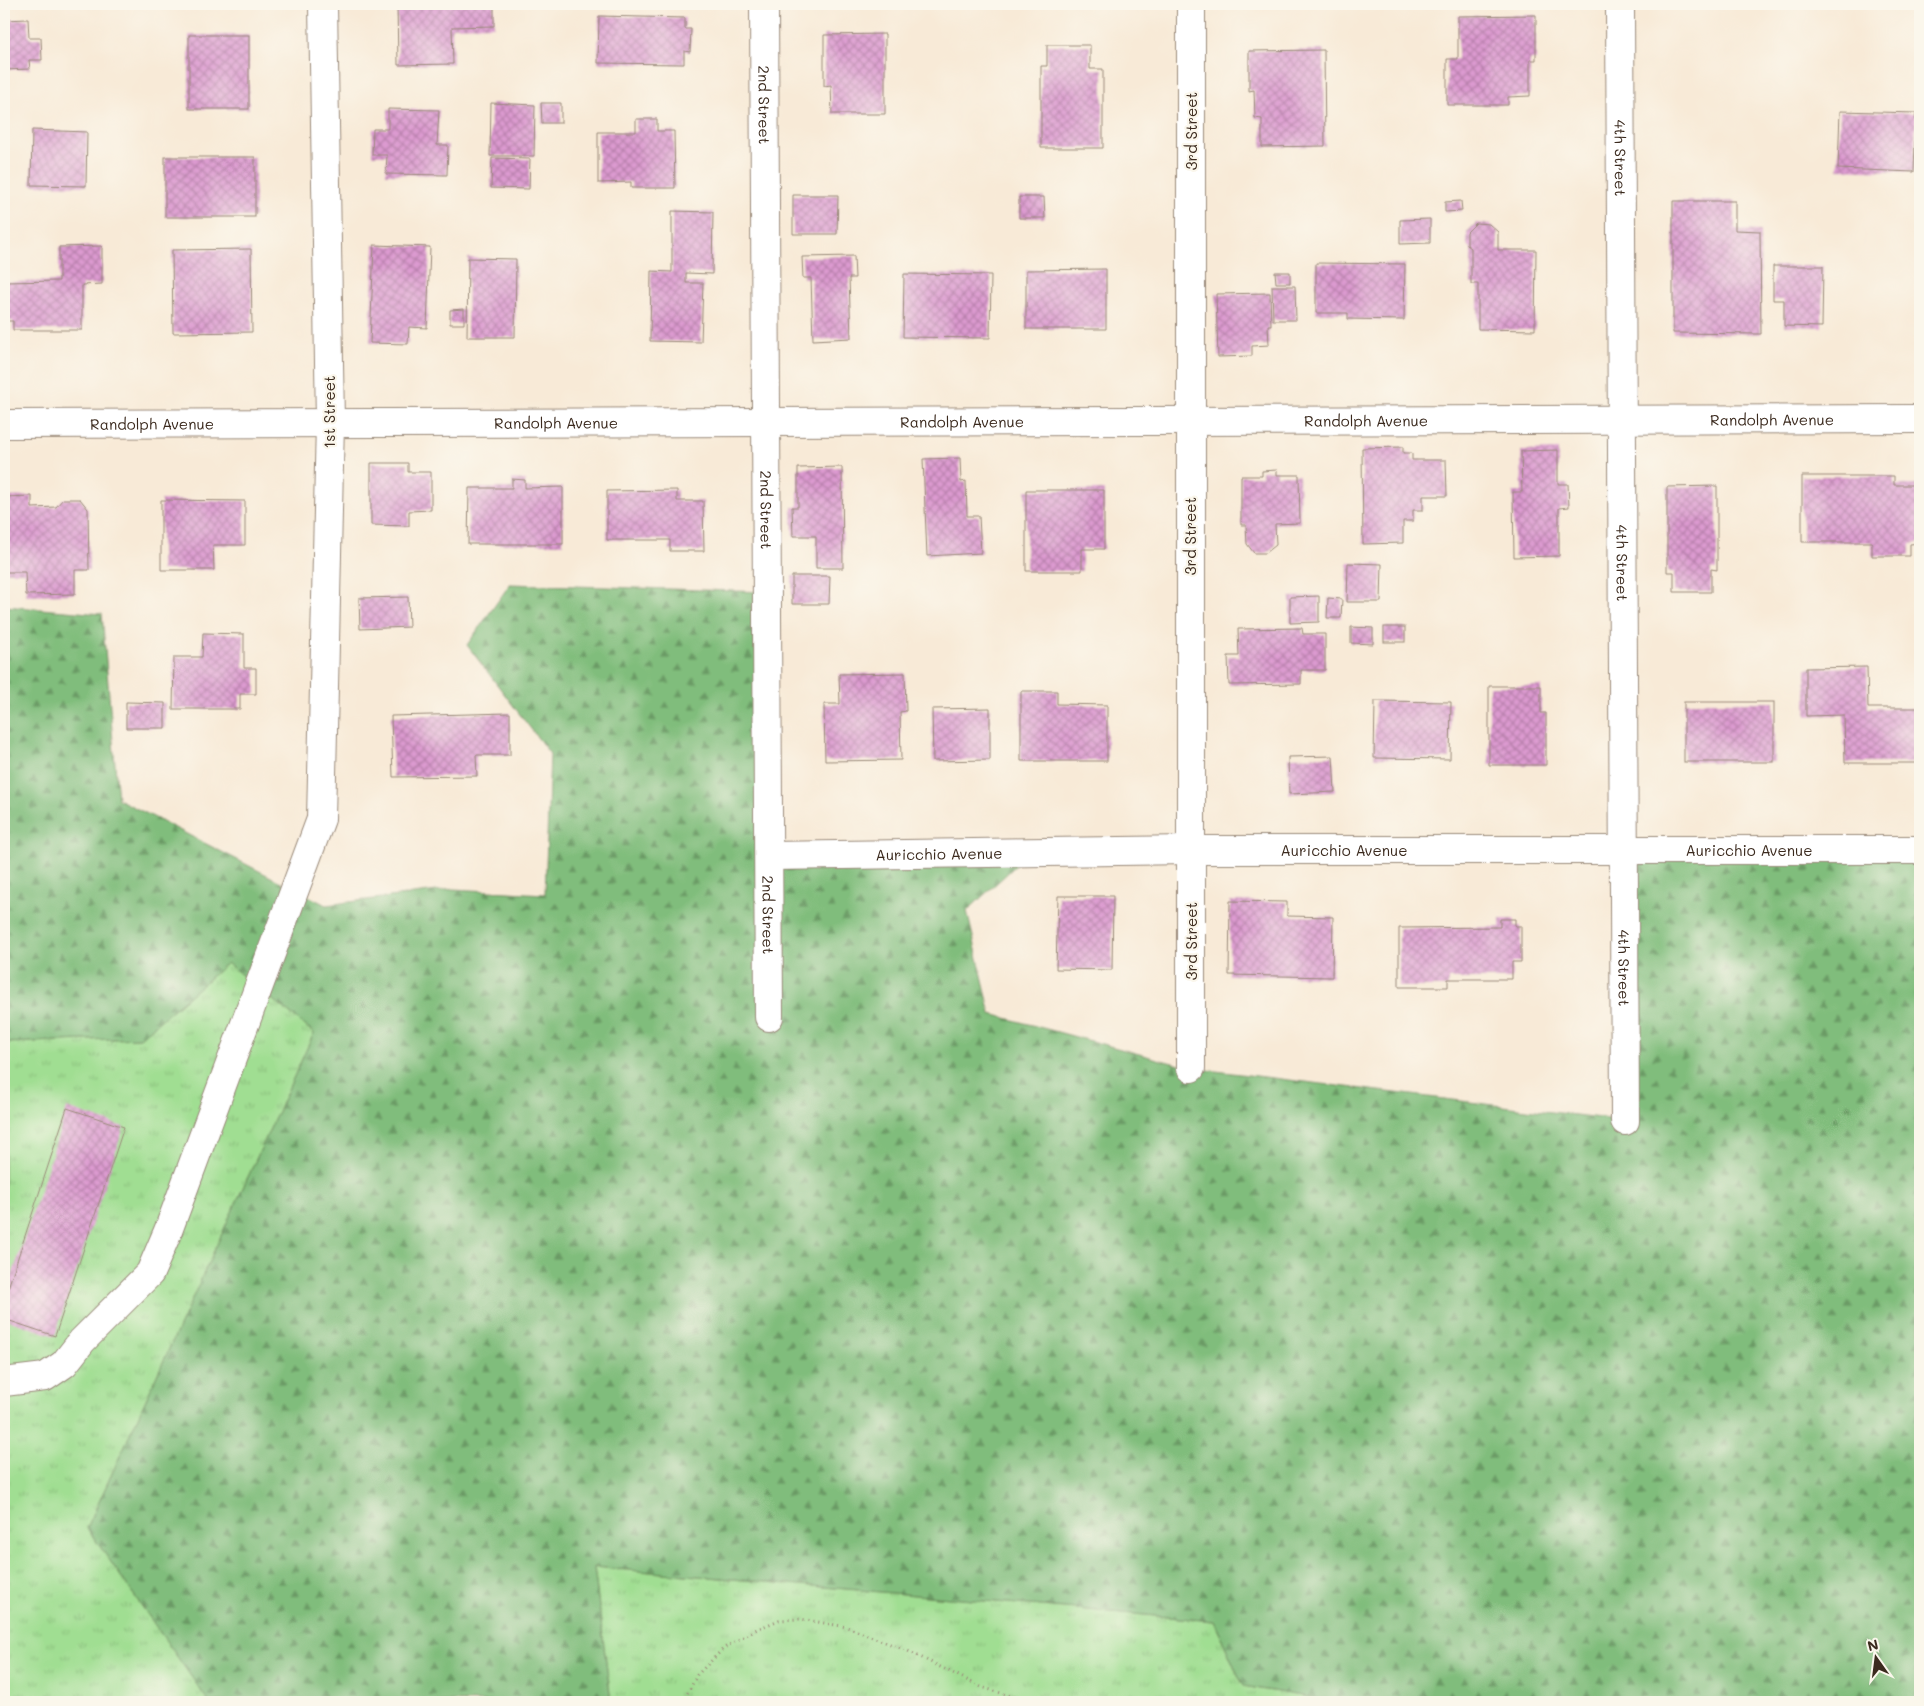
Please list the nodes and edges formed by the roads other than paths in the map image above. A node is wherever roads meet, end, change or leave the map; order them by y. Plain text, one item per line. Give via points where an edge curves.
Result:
1 (323, 4) edge
2 (764, 4) edge
3 (1192, 4) edge
4 (1620, 4) edge
5 (1920, 419) edge
6 (1622, 420) junction
7 (1190, 421) junction
8 (330, 422) junction
9 (766, 422) junction
10 (4, 424) edge
11 (1191, 850) junction
12 (1624, 850) junction
13 (1920, 850) edge
14 (768, 856) junction
15 (769, 1018) dead end
16 (1191, 1068) dead end
17 (1625, 1121) dead end
18 (4, 1382) edge

1 - 8 street, 1st Street
2 - 9 street, 2nd Street
3 - 7 street, 3rd Street
4 - 6 street, 4th Street
5 - 6 street, Randolph Avenue
6 - 7 street, Randolph Avenue
6 - 12 street, 4th Street
7 - 9 street, Randolph Avenue
7 - 11 street, 3rd Street
8 - 9 street, Randolph Avenue
8 - 10 street, Randolph Avenue
8 - 18 street, 1st Street via 321,819 150,1273 82,1341 64,1364 45,1377
9 - 14 street, 2nd Street
11 - 12 street, Auricchio Avenue
11 - 14 street, Auricchio Avenue
11 - 16 street, 3rd Street
12 - 13 street, Auricchio Avenue
12 - 17 street, 4th Street
14 - 15 street, 2nd Street

